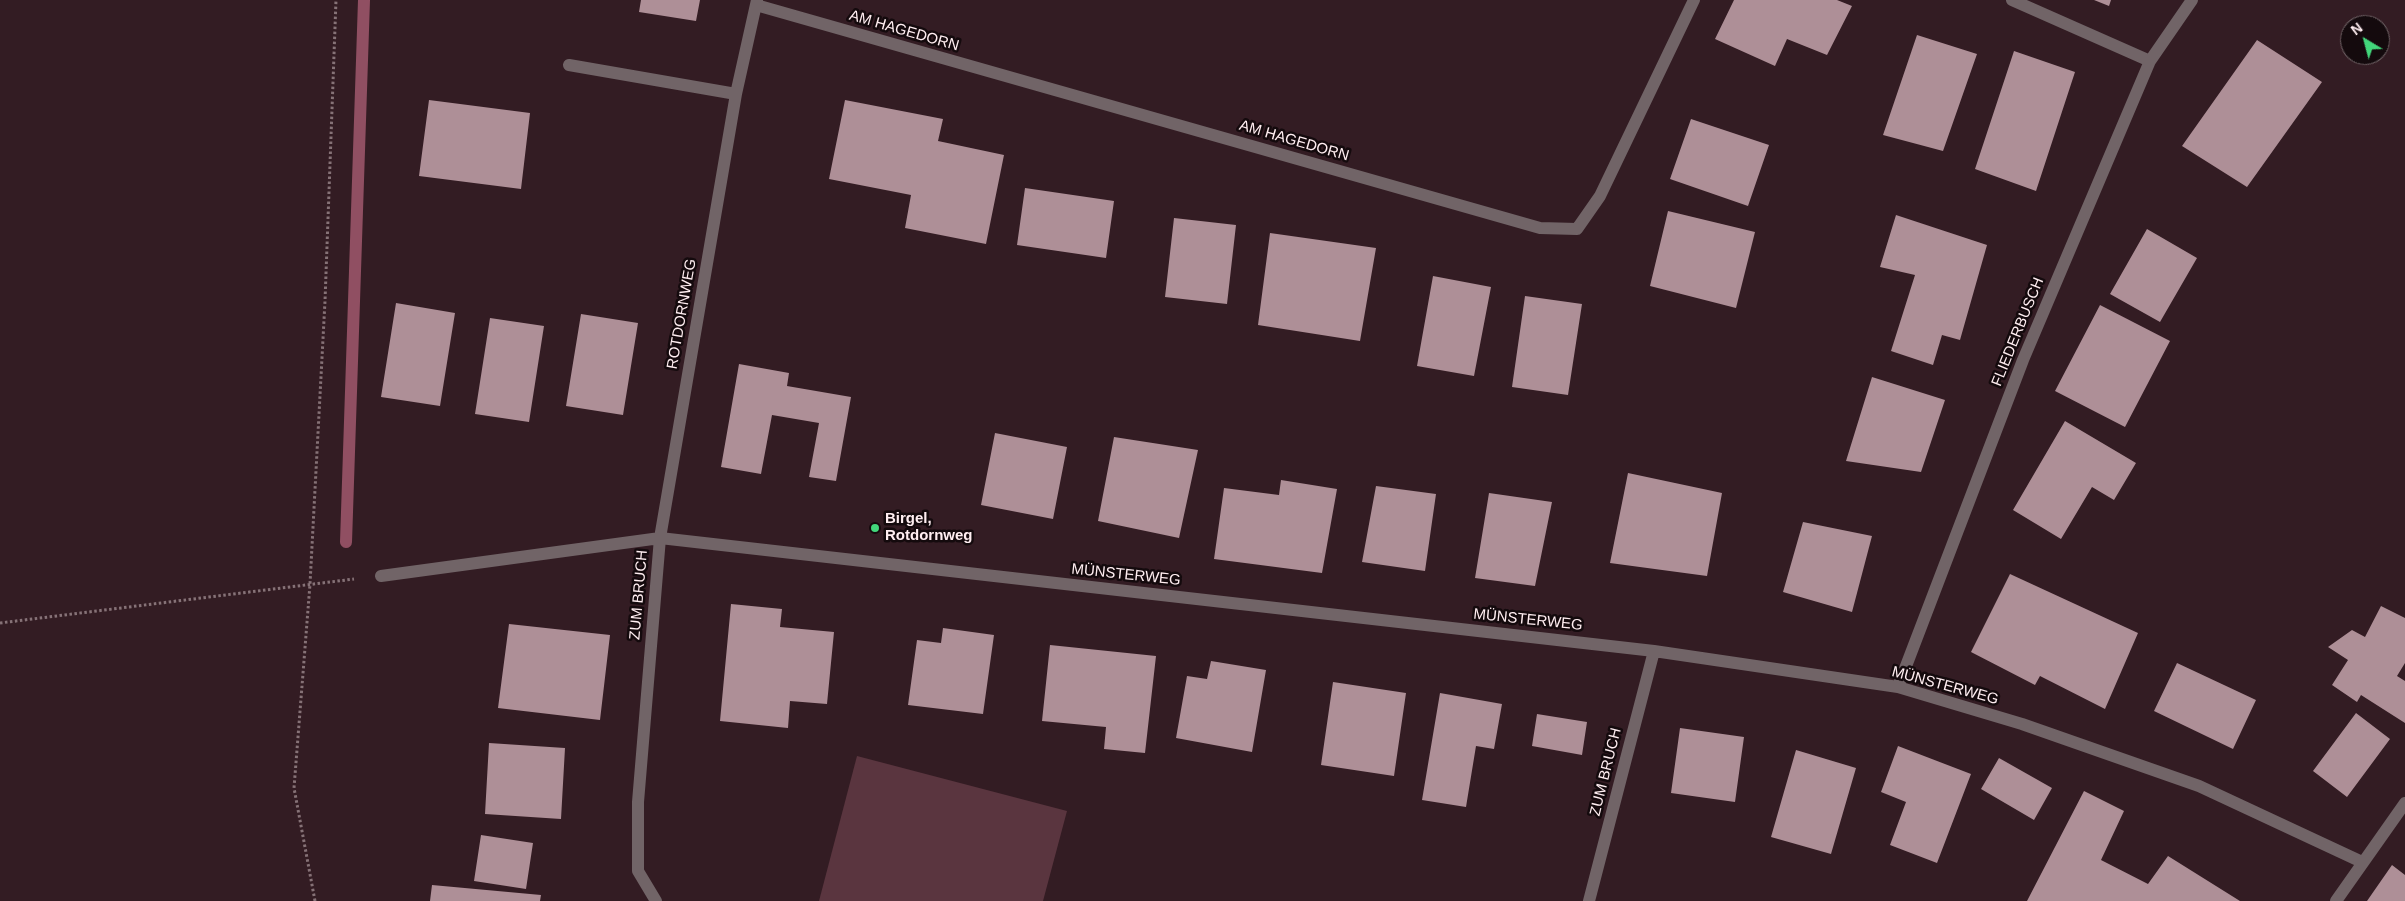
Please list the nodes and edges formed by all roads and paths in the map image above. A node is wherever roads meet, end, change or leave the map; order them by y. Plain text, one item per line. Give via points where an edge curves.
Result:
1 (336, 0) edge
2 (1694, 0) edge
3 (2012, 0) edge
4 (2192, 0) edge
5 (756, 3) edge
6 (2150, 61) junction
7 (569, 65) dead end
8 (736, 94) junction
9 (660, 538) junction
10 (381, 576) joint
11 (310, 584) junction
12 (0, 623) edge
13 (1654, 651) junction
14 (1898, 687) junction
15 (2405, 803) edge
16 (2362, 862) junction
17 (315, 901) edge
18 (656, 901) edge
19 (1590, 901) edge
20 (2336, 901) edge

1 - 11 path
2 - 5 street, AM HAGEDORN via 1600,196 1577,229 1540,228
3 - 6 street
4 - 6 street, FLIEDERBUSCH
5 - 8 street, ROTDORNWEG
6 - 14 street, FLIEDERBUSCH via 2023,360
7 - 8 street
8 - 9 street, ROTDORNWEG
9 - 10 street, ZUM BRUCH
9 - 13 street, MÜNSTERWEG
9 - 18 street, ZUM BRUCH via 638,802 638,872
10 - 11 path
11 - 12 path
11 - 17 path via 294,788
13 - 14 street, MÜNSTERWEG
13 - 19 street, ZUM BRUCH
14 - 16 street, MÜNSTERWEG via 2022,724 2199,786
15 - 16 street
16 - 20 street

